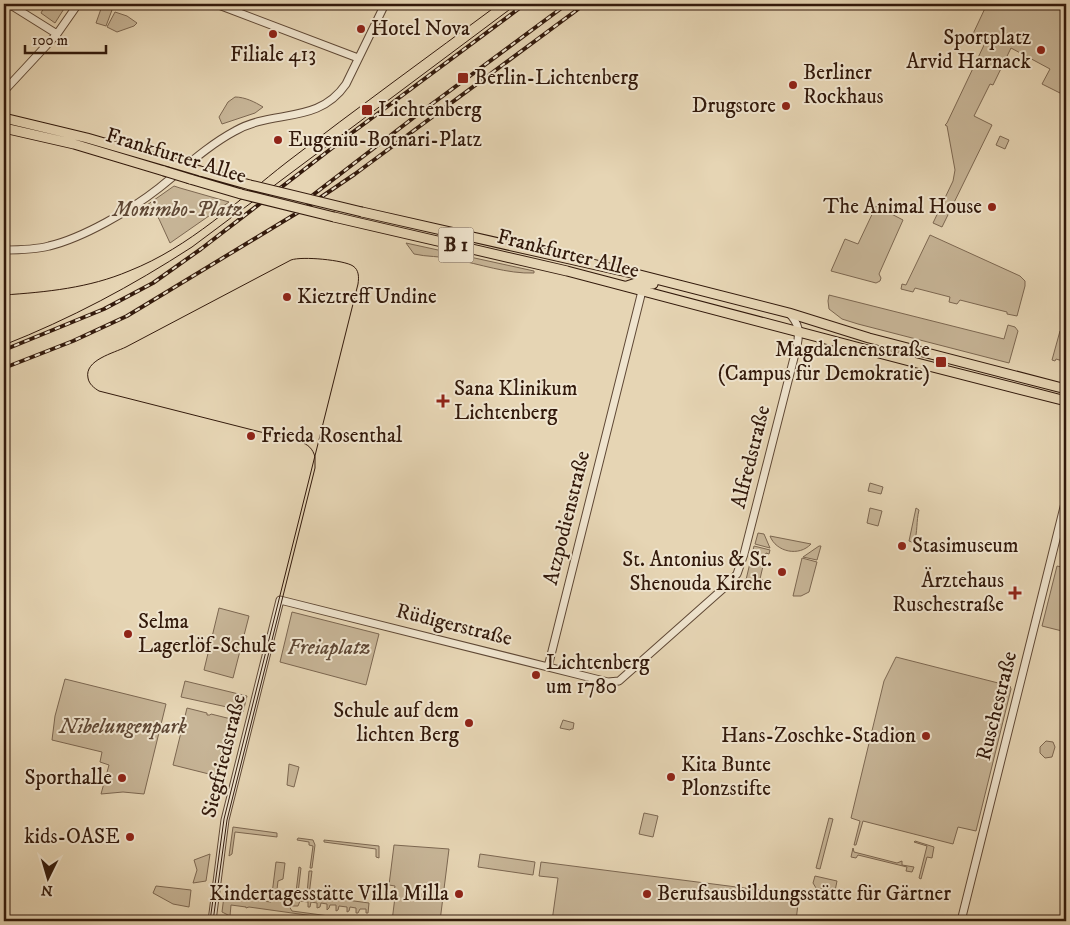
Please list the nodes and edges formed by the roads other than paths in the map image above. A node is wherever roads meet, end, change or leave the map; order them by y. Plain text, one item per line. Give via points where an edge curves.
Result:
1 (9, 4) edge
2 (78, 4) edge
3 (216, 4) edge
4 (384, 4) edge
5 (57, 34) junction
6 (358, 58) junction
7 (4, 91) edge
8 (4, 118) edge
9 (4, 128) edge
10 (4, 250) edge
11 (627, 286) junction
12 (685, 286) junction
13 (642, 290) junction
14 (690, 303) junction
15 (789, 313) junction
16 (800, 332) junction
17 (1066, 390) edge
18 (1066, 401) edge
19 (1066, 500) edge
20 (280, 600) joint
21 (548, 667) junction
22 (619, 681) joint
23 (212, 921) edge
24 (961, 921) edge

1 - 5 street
2 - 5 street
3 - 6 street
4 - 6 street
5 - 7 street
6 - 10 street via 340,92 324,106 234,131 148,197 69,239 48,247
8 - 12 main road, Frankfurter Allee / B 1, bridge via 87,138 250,185
9 - 11 main road, Frankfurter Allee / B 1, bridge via 74,144 241,194
11 - 12 main road via 639,282 667,288
11 - 13 main road, Frankfurter Allee / B 1
12 - 13 main road via 673,293 649,287
12 - 14 main road
12 - 15 main road, Frankfurter Allee / B 1
13 - 14 main road, Frankfurter Allee / B 1
13 - 21 street, Atzpodienstraße
14 - 16 main road, Frankfurter Allee / B 1
15 - 16 street
15 - 17 main road, Frankfurter Allee / B 1 via 886,343
16 - 18 main road, Frankfurter Allee / B 1
16 - 22 street, Alfredstraße via 737,574
19 - 24 street, Ruschestraße
20 - 21 street, Rüdigerstraße
20 - 23 street, Siegfriedstraße via 224,826
21 - 22 street, Rüdigerstraße via 608,682

